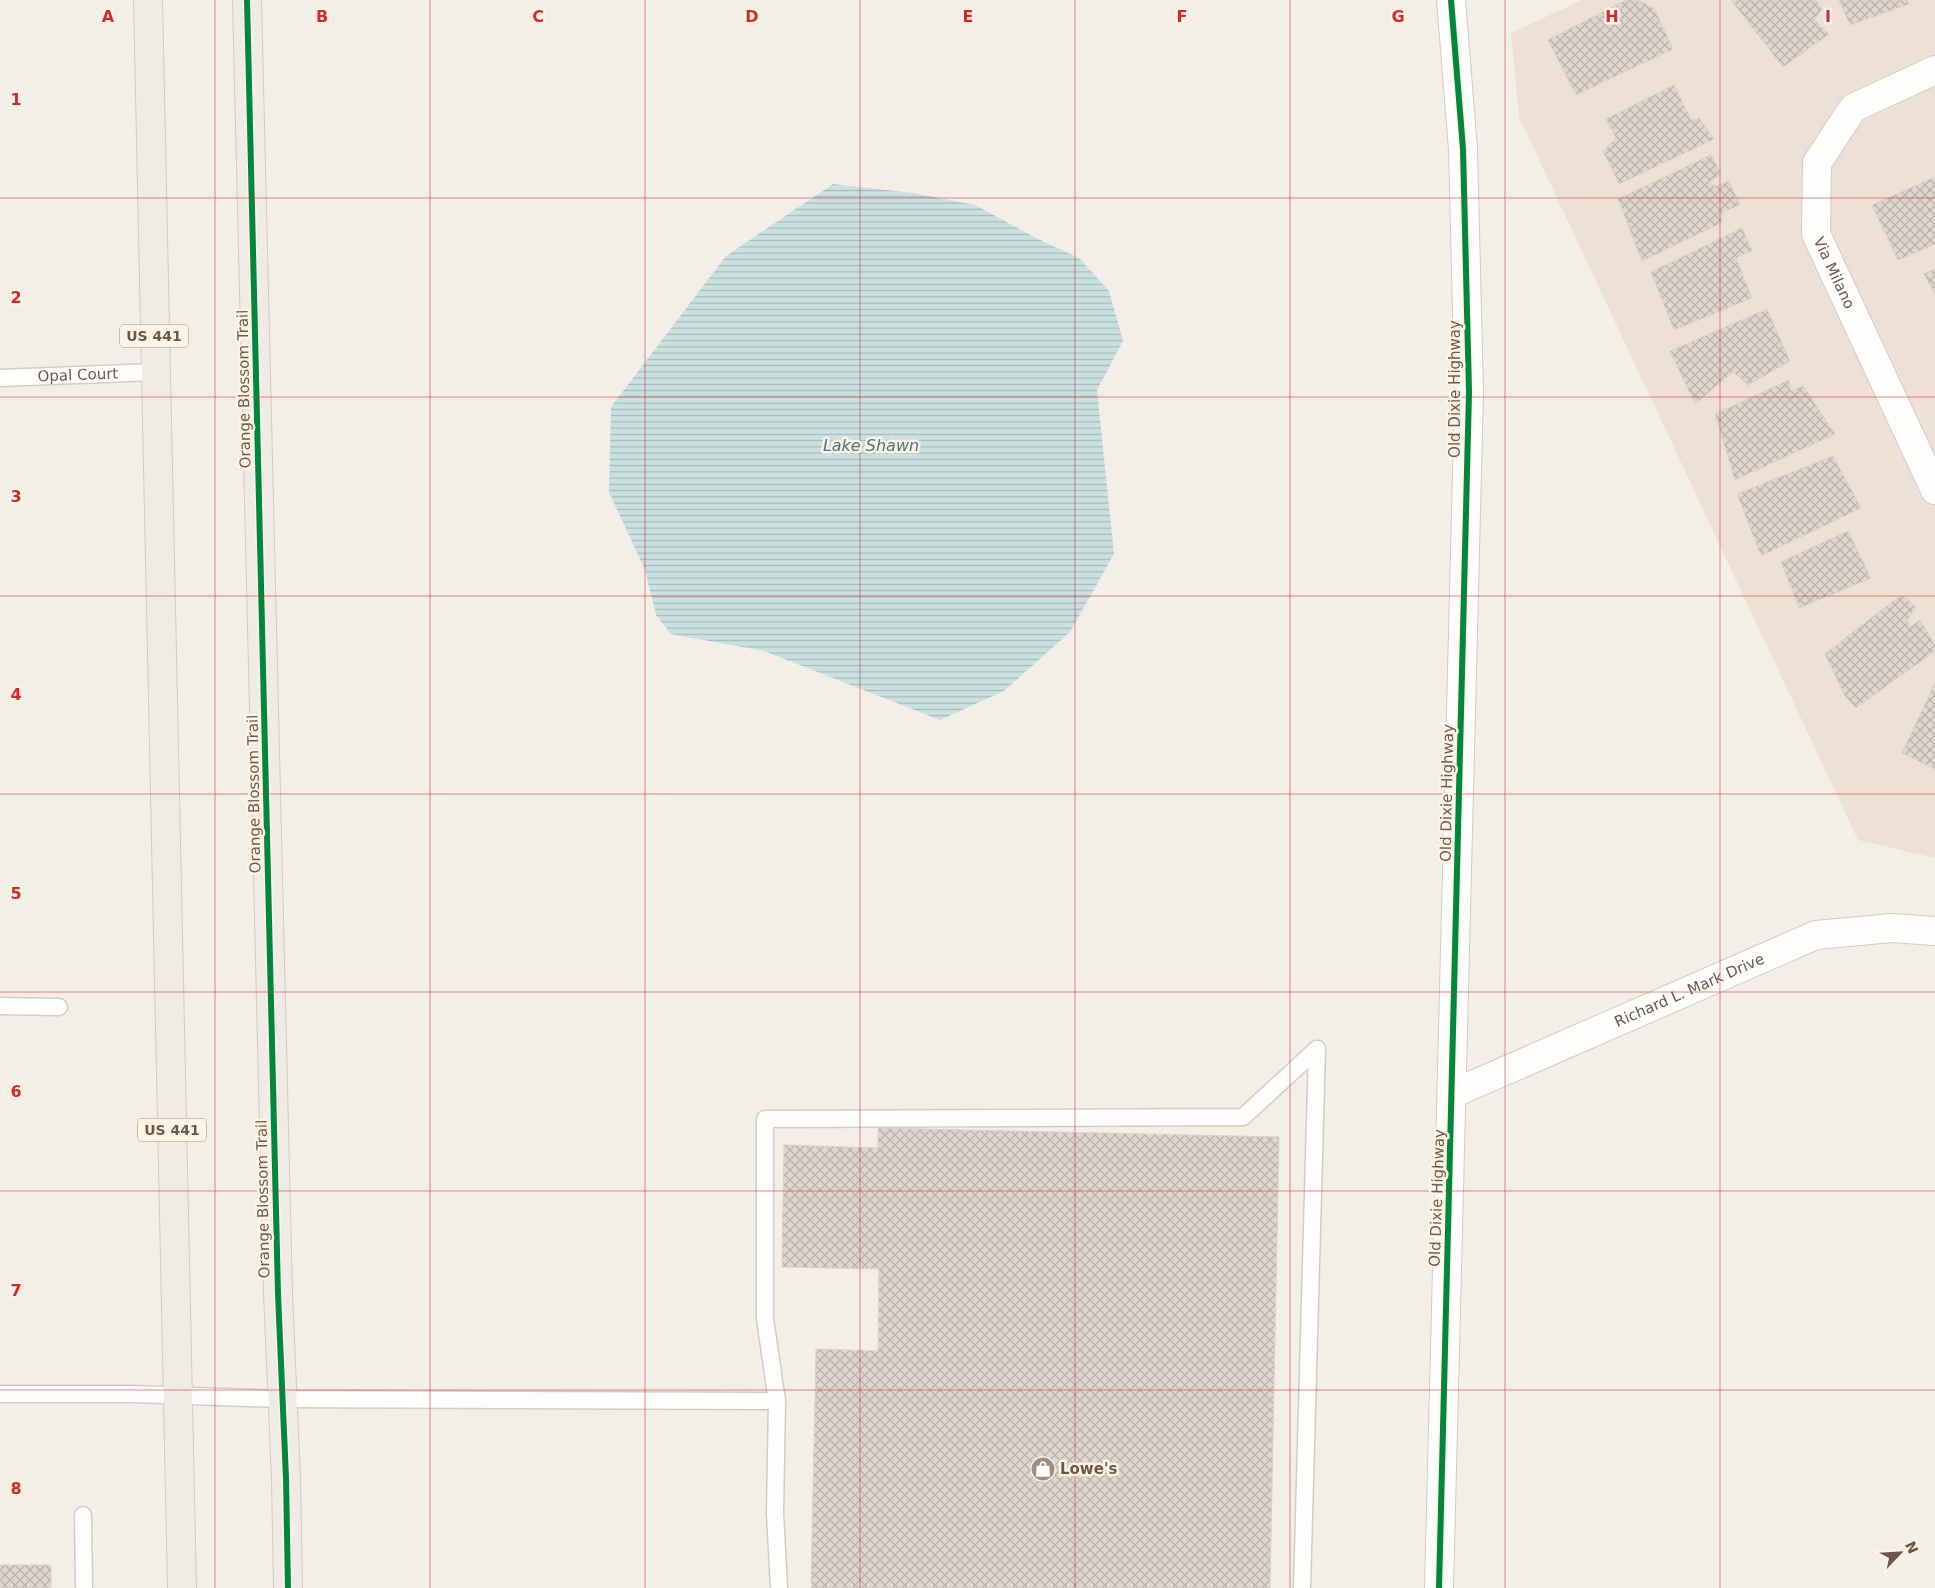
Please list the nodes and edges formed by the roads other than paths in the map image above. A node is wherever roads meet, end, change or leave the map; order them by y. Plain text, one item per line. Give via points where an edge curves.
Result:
1 (148, 0) edge
2 (247, 0) edge
3 (1451, 0) edge
4 (1935, 70) edge
5 (155, 372) junction
6 (0, 378) edge
7 (1935, 490) edge
8 (1935, 931) edge
9 (0, 1006) edge
10 (59, 1007) dead end
11 (1452, 1094) junction
12 (0, 1394) edge
13 (178, 1395) junction
14 (282, 1399) junction
15 (777, 1401) junction
16 (83, 1515) dead end
17 (84, 1588) edge
18 (182, 1588) edge
19 (288, 1588) edge
20 (779, 1588) edge
21 (1302, 1588) edge
22 (1439, 1588) edge

1 - 5 main road, US 441
2 - 14 main road, Orange Blossom Trail
3 - 11 street, Old Dixie Highway via 1463,149 1469,392
4 - 7 street, Via Milano via 1853,108 1818,164 1816,234
5 - 6 lane, Opal Court
5 - 13 main road, US 441
8 - 11 street, Richard L. Mark Drive via 1892,928 1816,935
9 - 10 lane
11 - 22 street, Old Dixie Highway
12 - 13 lane
13 - 14 lane
13 - 18 main road, US 441
14 - 15 lane
14 - 19 main road, Orange Blossom Trail
15 - 20 lane via 775,1513
15 - 21 lane via 765,1320 765,1119 1243,1118 1317,1049
16 - 17 lane

